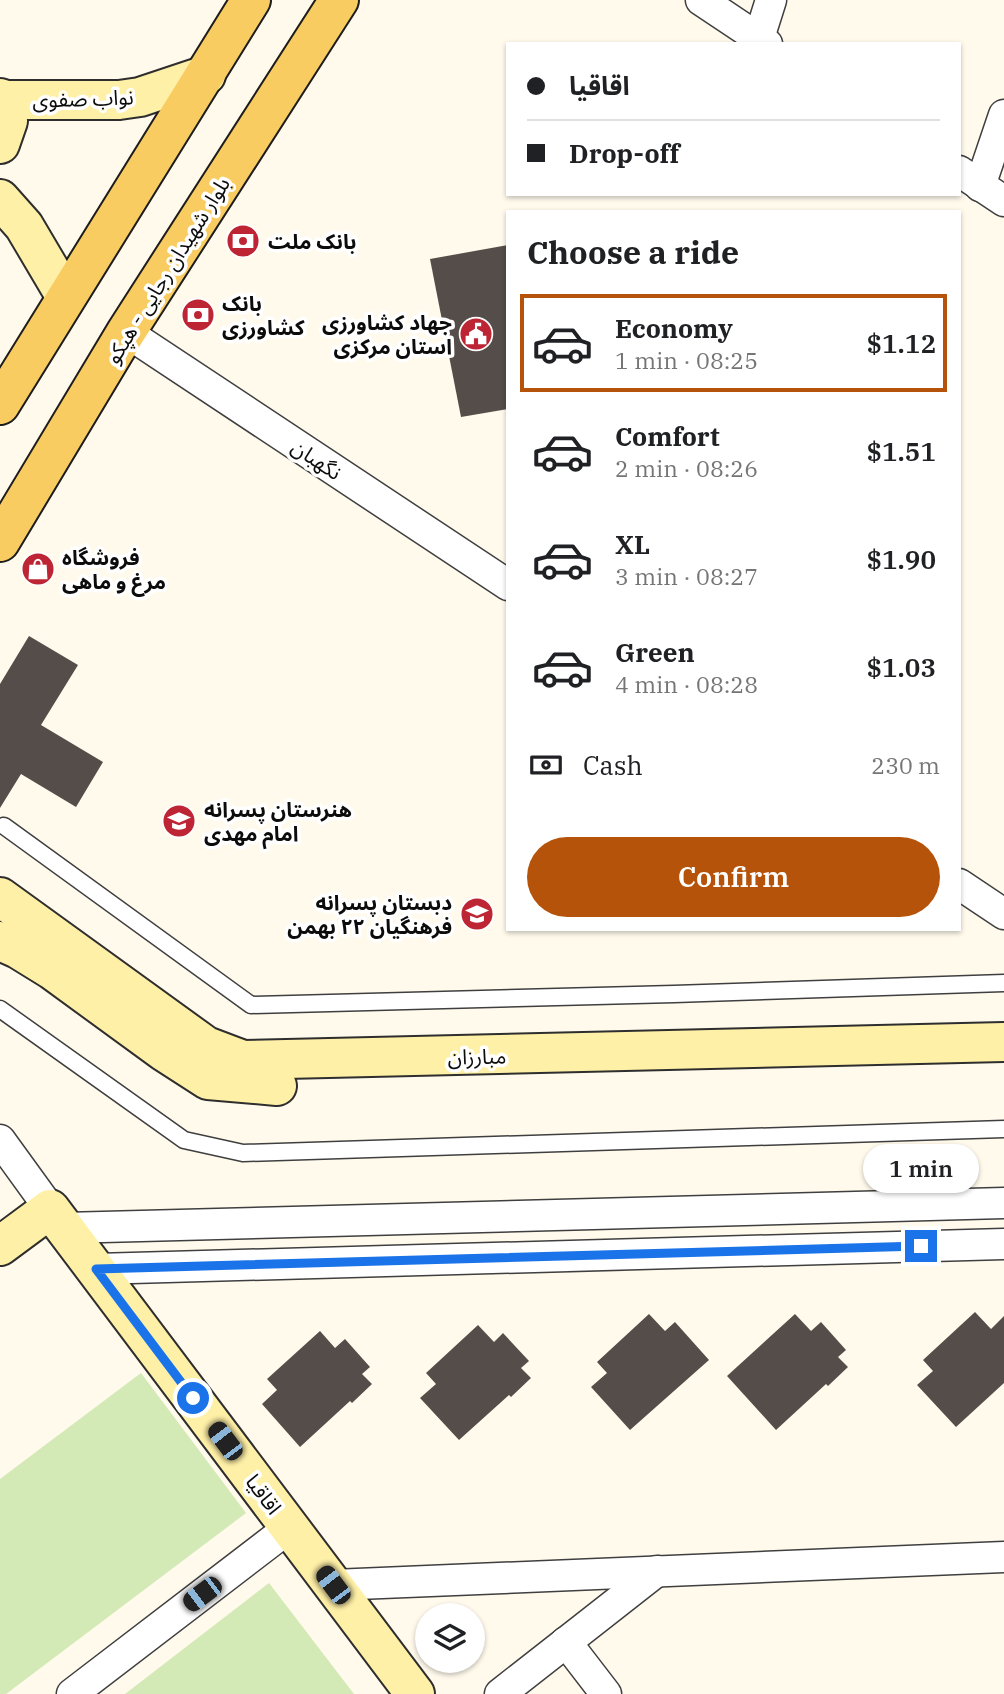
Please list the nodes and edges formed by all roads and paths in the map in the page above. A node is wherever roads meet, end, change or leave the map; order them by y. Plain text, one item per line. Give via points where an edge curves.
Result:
1 (251, 0) edge
2 (340, 0) edge
3 (701, 0) edge
4 (771, 0) edge
5 (763, 41) edge
6 (206, 75) junction
7 (3, 99) edge
8 (1004, 115) edge
9 (0, 144) edge
10 (981, 186) edge
11 (0, 199) edge
12 (66, 297) junction
13 (127, 332) junction
14 (0, 405) edge
15 (0, 542) edge
16 (506, 584) edge
17 (4, 826) dead end
18 (961, 885) edge
19 (0, 897) edge
20 (1004, 914) edge
21 (0, 941) edge
22 (1004, 983) edge
23 (0, 1009) edge
24 (1004, 1042) edge
25 (1004, 1064) edge
26 (1004, 1129) edge
27 (0, 1140) edge
28 (0, 1174) edge
29 (1004, 1203) edge
30 (49, 1220) junction
31 (1004, 1244) edge
32 (0, 1246) edge
33 (96, 1269) junction
34 (290, 1527) junction
35 (1004, 1557) edge
36 (657, 1571) junction
37 (333, 1585) junction
38 (566, 1642) junction
39 (72, 1694) edge
40 (415, 1694) edge
41 (500, 1694) edge
42 (606, 1694) edge

1 - 6 main road
2 - 13 main road, بلوار شهیدان رجایی - هپکو
3 - 5 street
4 - 5 street
6 - 7 street, نواب صفوی via 119,100
6 - 12 main road
7 - 9 street via 8,121
8 - 10 street
11 - 12 street via 24,226
12 - 14 main road
13 - 15 main road, بلوار شهیدان رجایی - هپکو
13 - 16 street, نگهبان
17 - 22 lane via 251,1005
18 - 20 street
19 - 24 street, مبارزان via 206,1046 243,1060
21 - 25 street, مبارزان via 18,948 208,1080 222,1082 263,1087
23 - 26 lane via 184,1140 243,1153
27 - 30 street
28 - 30 street
29 - 30 street
30 - 32 street
30 - 33 street, اقاقیا
31 - 33 street
33 - 34 street, اقاقیا
34 - 37 street, اقاقیا
34 - 39 street
35 - 36 street
36 - 37 street
36 - 38 street
37 - 40 street, اقاقیا
38 - 41 street
38 - 42 street

